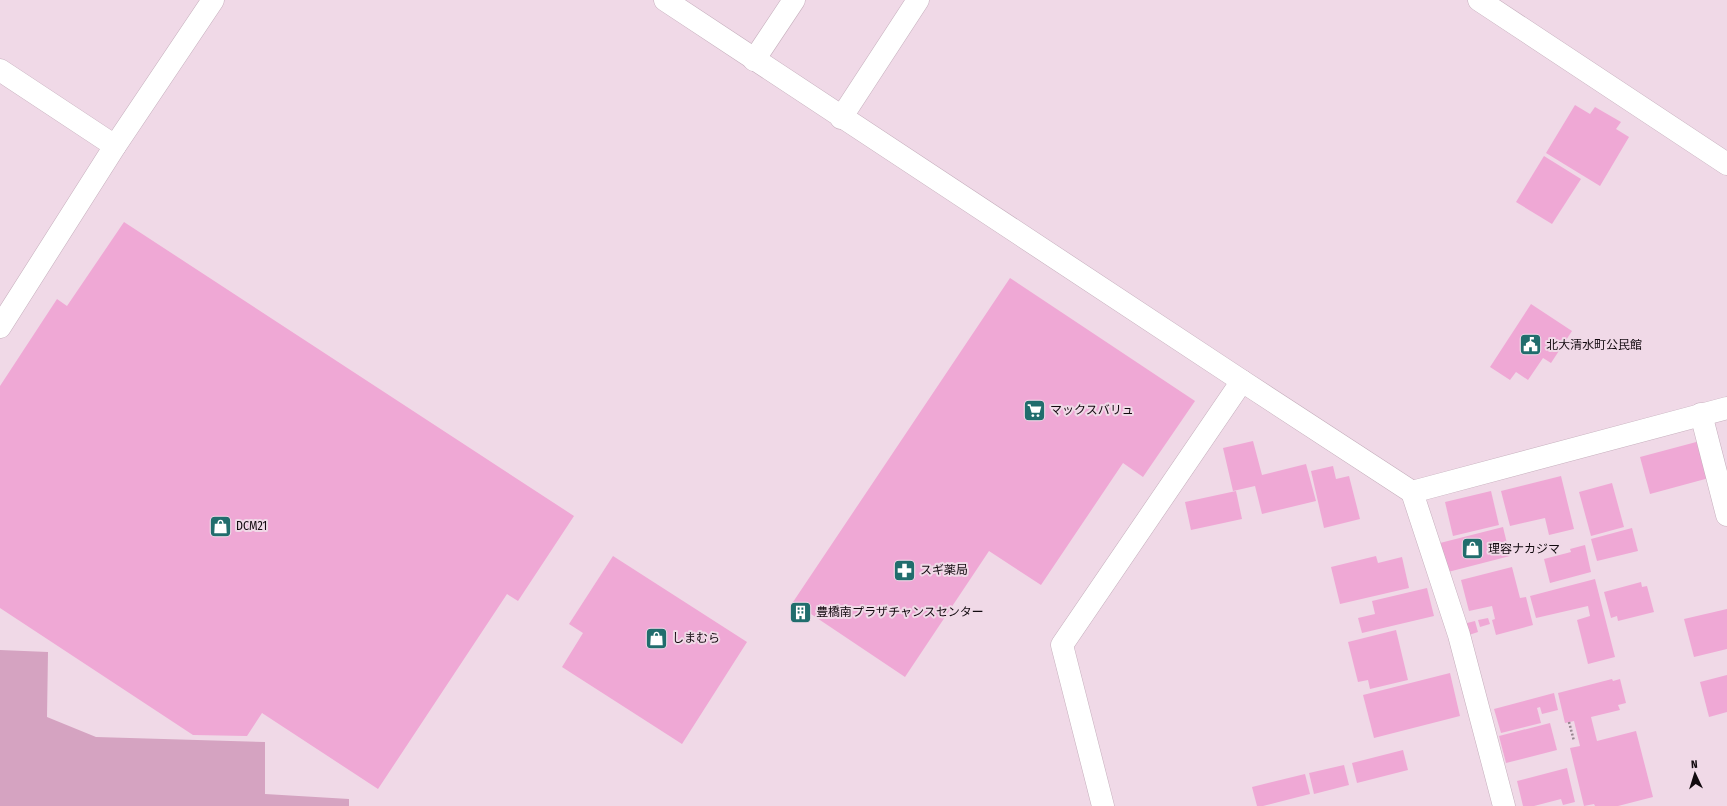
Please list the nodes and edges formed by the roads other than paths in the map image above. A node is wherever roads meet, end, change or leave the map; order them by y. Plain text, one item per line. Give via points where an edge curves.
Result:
1 (213, 0) edge
2 (665, 0) edge
3 (794, 0) edge
4 (918, 0) edge
5 (1479, 0) edge
6 (754, 60) junction
7 (0, 70) edge
8 (841, 118) junction
9 (115, 146) junction
10 (1727, 164) edge
11 (0, 327) edge
12 (1242, 381) junction
13 (1727, 408) edge
14 (1701, 414) junction
15 (1412, 492) junction
16 (1727, 515) edge
17 (1103, 806) edge
18 (1504, 806) edge

1 - 9 street
2 - 6 street
3 - 6 street
4 - 8 street
5 - 10 street
6 - 8 street
7 - 9 street
8 - 12 street
9 - 11 street
12 - 15 street
12 - 17 street via 1062,645
13 - 14 street
14 - 15 street
14 - 16 street
15 - 18 street via 1459,635

